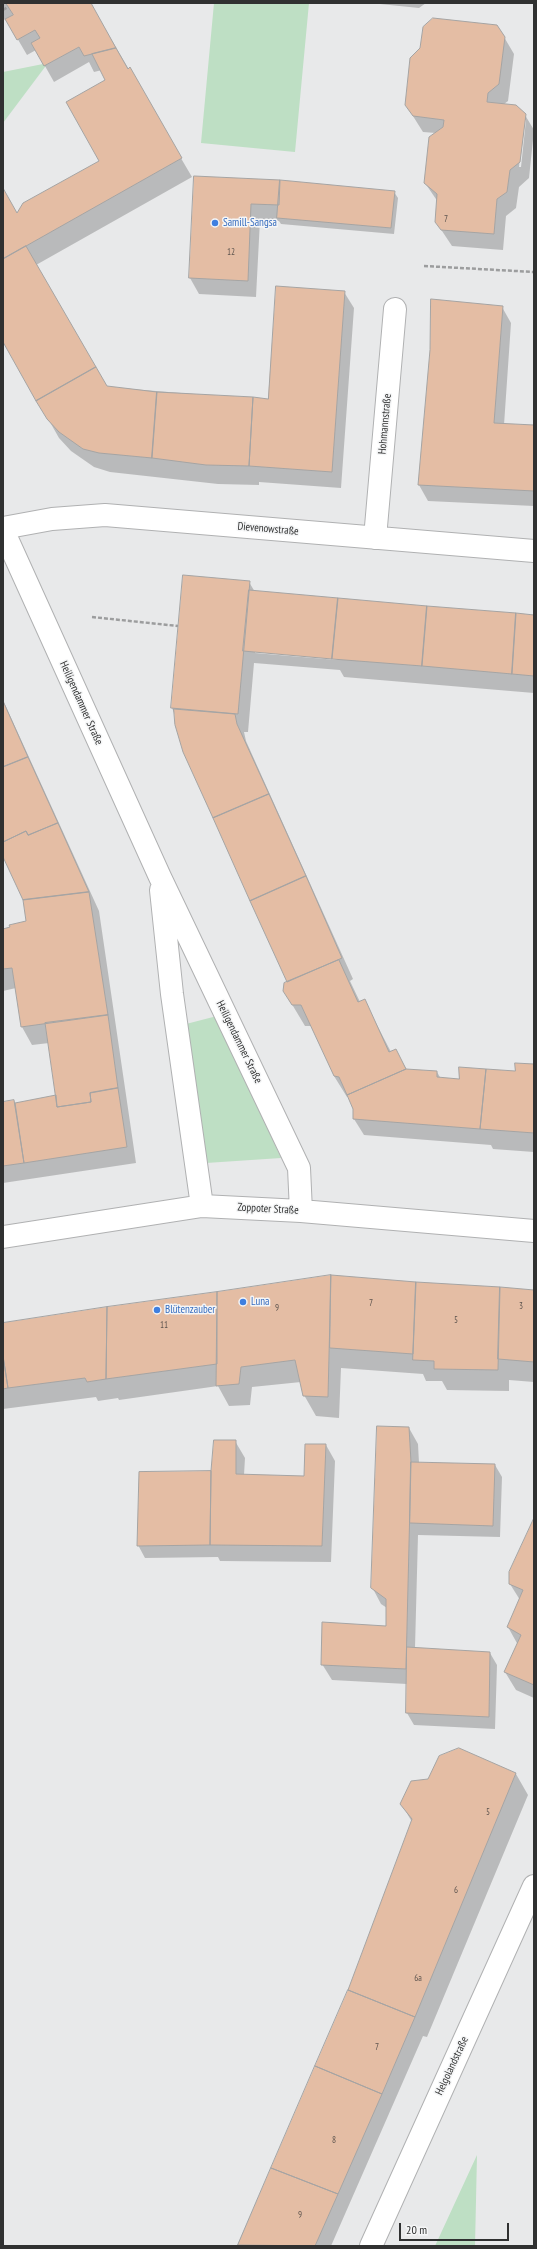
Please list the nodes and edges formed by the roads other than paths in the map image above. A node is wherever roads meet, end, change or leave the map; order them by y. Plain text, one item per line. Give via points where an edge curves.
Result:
1 (395, 309) dead end
2 (3, 529) edge
3 (375, 538) junction
4 (534, 551) edge
5 (160, 877) junction
6 (202, 1206) junction
7 (301, 1211) junction
8 (534, 1231) edge
9 (3, 1237) edge
10 (534, 1886) edge
11 (370, 2246) edge

1 - 3 street, Hohmannstraße
2 - 3 street, Dievenowstraße via 52,519 105,515
2 - 5 street, Heiligendammer Straße
3 - 4 street, Dievenowstraße
5 - 6 street, Heiligendammer Straße via 170,979
5 - 7 street, Heiligendammer Straße via 299,1168
6 - 7 street, Zoppoter Straße
6 - 9 street, Zoppoter Straße
7 - 8 street, Zoppoter Straße
10 - 11 street, Helgolandstraße

